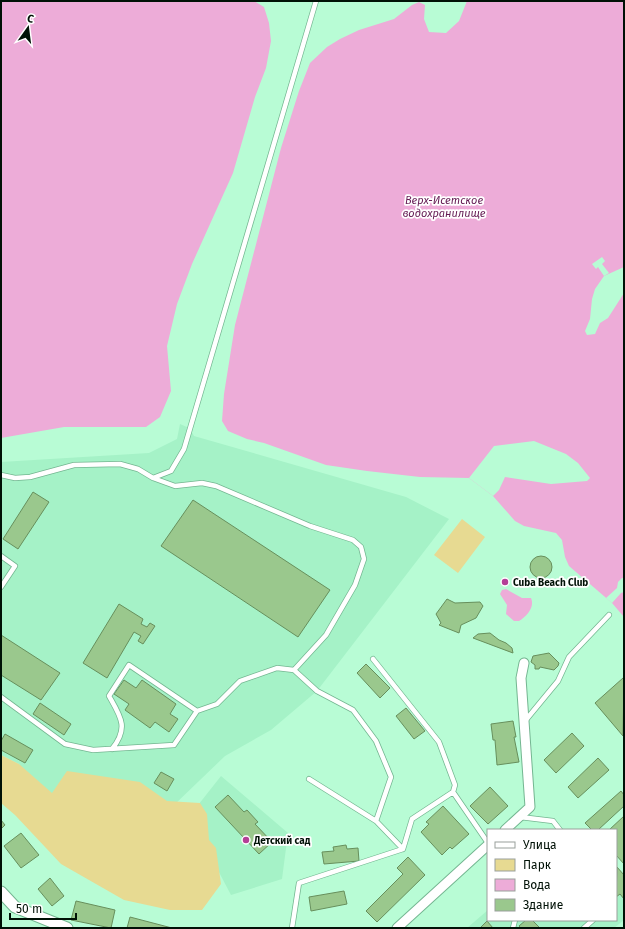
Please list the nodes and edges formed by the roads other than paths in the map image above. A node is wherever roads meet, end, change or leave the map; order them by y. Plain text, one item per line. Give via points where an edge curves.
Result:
1 (316, 1) edge
2 (1, 475) edge
3 (153, 478) junction
4 (1, 556) edge
5 (1, 587) edge
6 (609, 615) dead end
7 (373, 659) dead end
8 (524, 663) dead end
9 (294, 670) junction
10 (1, 697) edge
11 (197, 711) junction
12 (524, 722) junction
13 (112, 749) junction
14 (308, 779) dead end
15 (453, 792) junction
16 (519, 817) junction
17 (376, 821) junction
18 (506, 829) edge
19 (559, 829) edge
20 (487, 843) edge
21 (487, 845) edge
22 (403, 849) junction
23 (1, 892) edge
24 (592, 921) edge
25 (67, 928) edge
26 (292, 928) edge
27 (397, 928) edge
28 (584, 928) edge

1 - 3 lane via 184,449 171,472
2 - 3 lane via 15,478 30,477 74,465 120,464 138,469
3 - 9 lane via 175,486 202,483 216,486 310,526 353,540 361,547 364,559 355,585 326,635
4 - 5 lane via 15,566
6 - 12 lane via 569,657 558,681
7 - 15 lane via 439,742 454,785
8 - 12 street via 521,678
9 - 11 lane via 277,668 240,681 217,704
9 - 17 lane via 317,691 353,710 376,741 391,777
10 - 13 lane via 65,744 93,750
11 - 13 lane via 174,745
11 - 13 lane via 129,665 108,696 119,713 123,730 120,740
12 - 16 street via 530,807
14 - 17 lane
15 - 20 lane
15 - 22 lane via 412,819
16 - 18 street
16 - 19 lane via 553,821
17 - 22 lane
21 - 27 street
22 - 26 lane via 299,883
23 - 25 street via 15,907
24 - 28 lane

